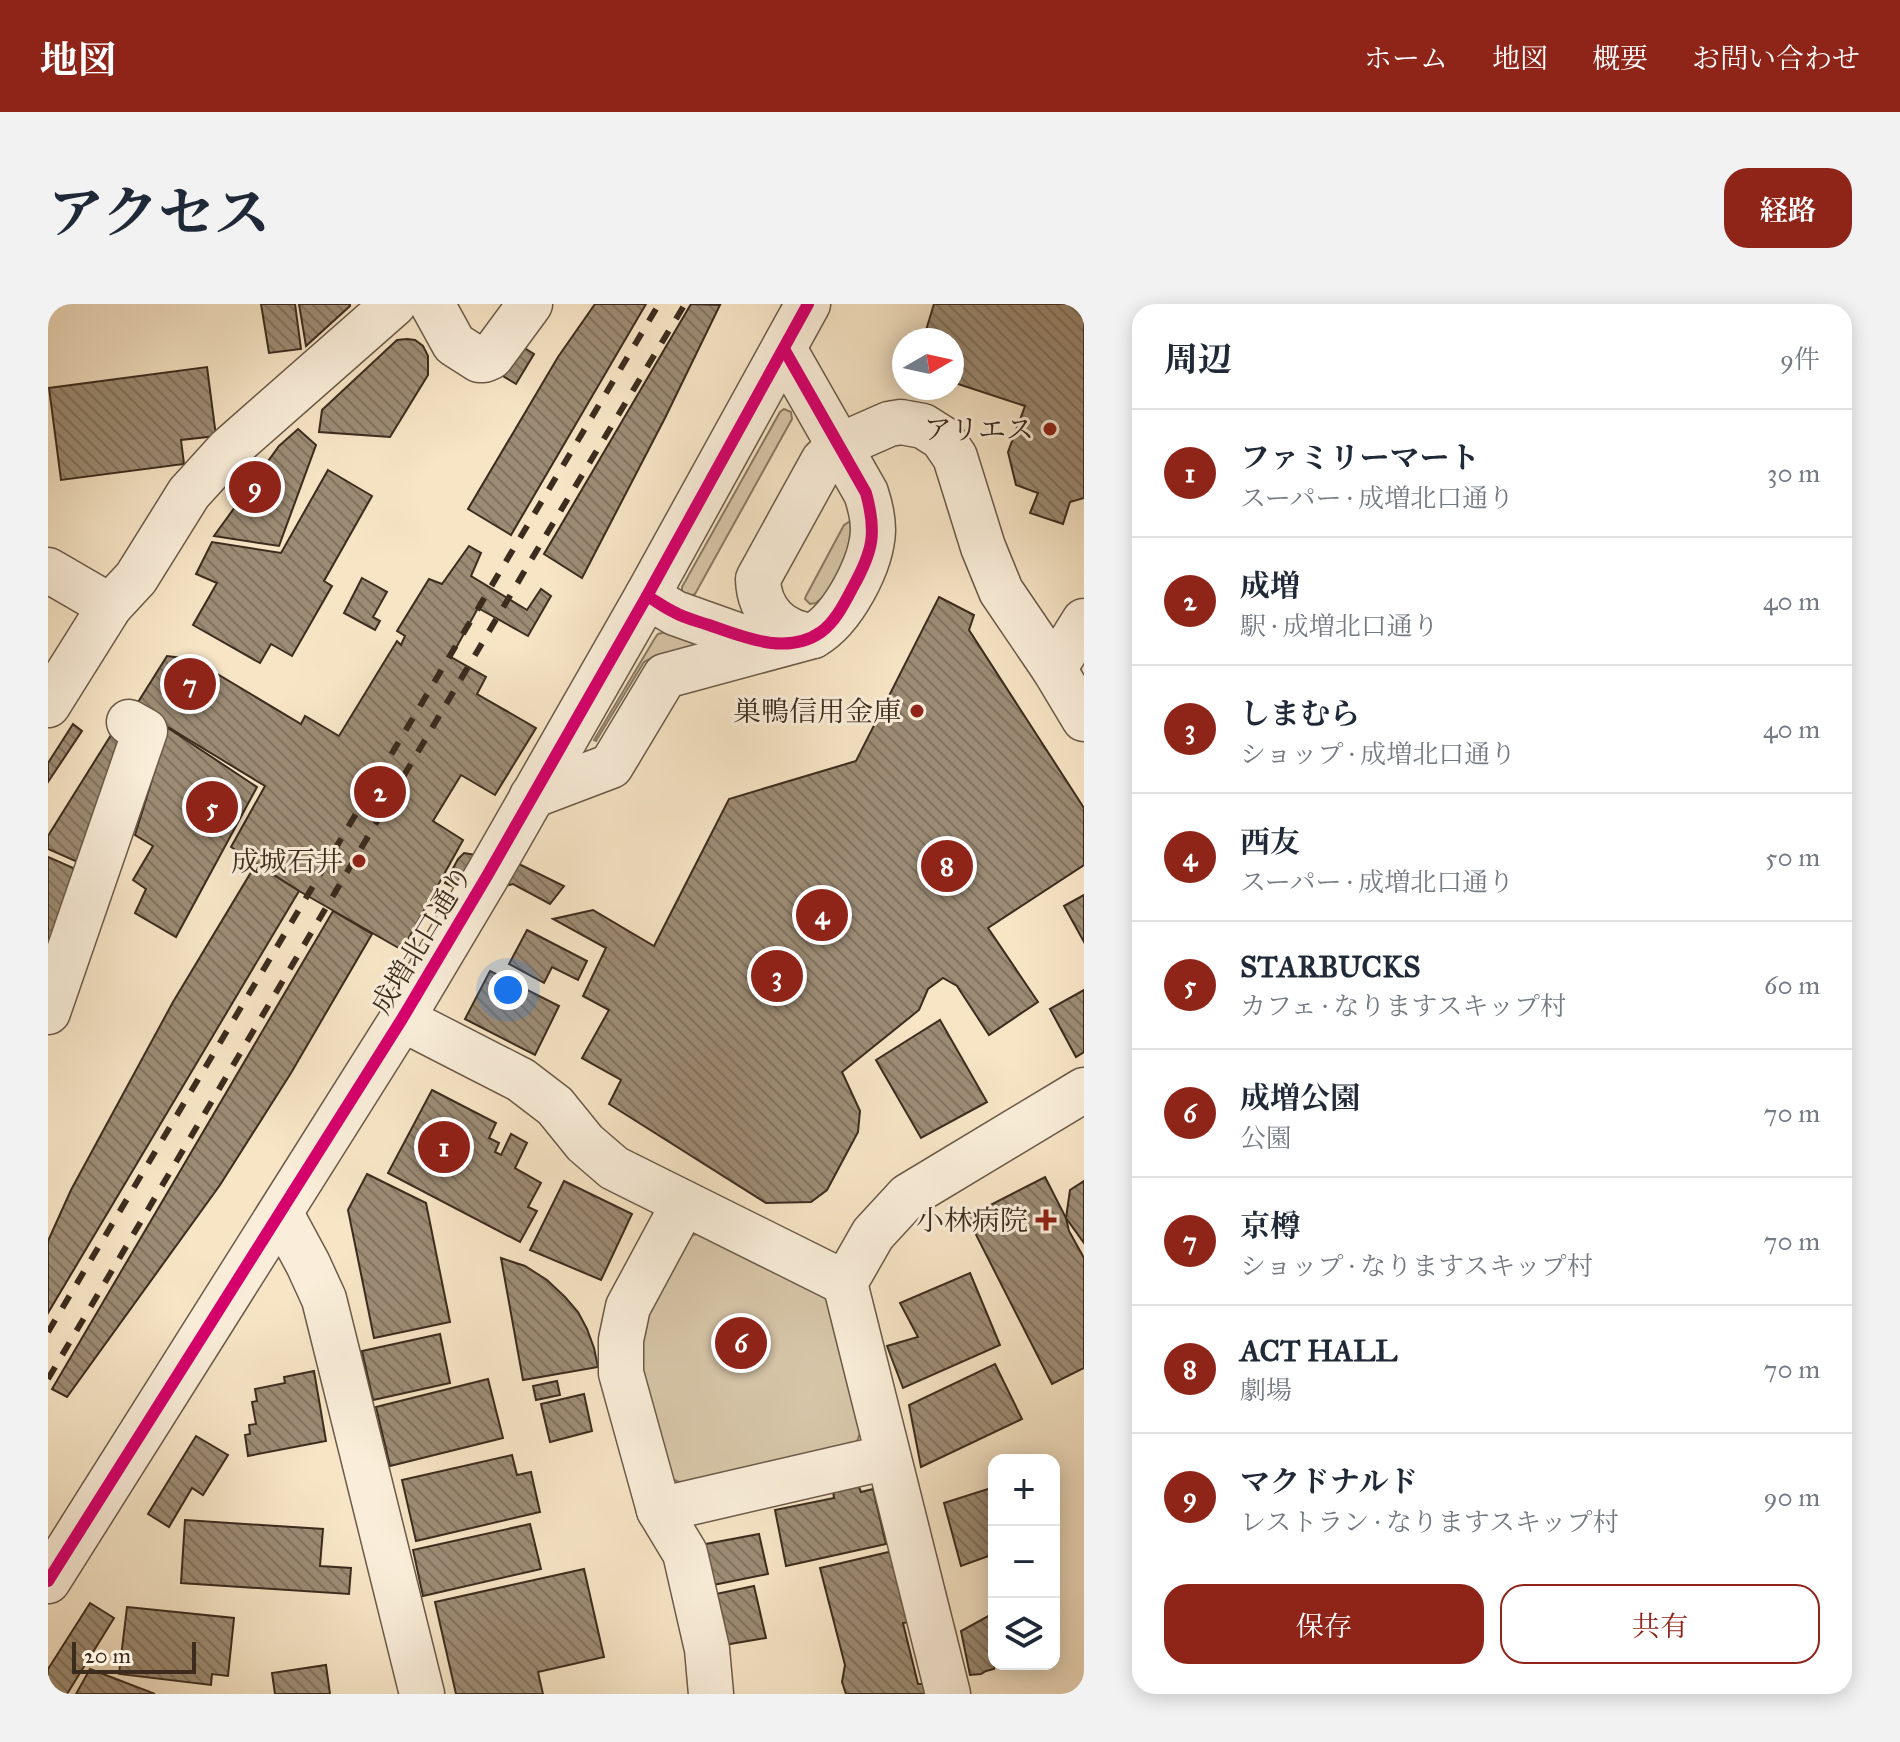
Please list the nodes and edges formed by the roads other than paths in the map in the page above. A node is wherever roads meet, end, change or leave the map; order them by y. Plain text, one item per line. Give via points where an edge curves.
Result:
1 (394, 304) edge
2 (432, 304) edge
3 (530, 304) edge
4 (808, 304) edge
5 (784, 349) junction
6 (839, 446) junction
7 (48, 570) edge
8 (647, 596) junction
9 (110, 606) junction
10 (1084, 621) edge
11 (798, 640) junction
12 (1054, 669) junction
13 (48, 705) edge
14 (1084, 719) edge
15 (129, 722) dead end
16 (576, 779) junction
17 (532, 796) junction
18 (487, 876) junction
19 (48, 1012) edge
20 (402, 1019) junction
21 (1084, 1090) edge
22 (684, 1203) junction
23 (281, 1214) junction
24 (845, 1283) junction
25 (888, 1457) junction
26 (659, 1510) junction
27 (48, 1581) edge
28 (422, 1694) edge
29 (711, 1694) edge
30 (948, 1694) edge

1 - 9 street via 228,450 189,493 136,578
2 - 3 street via 454,344 484,360
4 - 5 street, 成増北口通り
5 - 6 street
5 - 8 street, 成増北口通り
6 - 11 street via 866,493 871,544 867,561 832,622
6 - 11 street via 823,461 758,579 761,600 772,618
6 - 12 street via 901,422 923,426 942,438 955,457 1001,591
7 - 9 street
8 - 11 street via 675,613 748,639
8 - 17 street, 成増北口通り
9 - 13 street
10 - 12 street
11 - 16 street via 665,676 611,766
12 - 14 street
15 - 19 street via 145,731
16 - 17 street
16 - 18 street via 530,861
17 - 18 street, 成増北口通り
18 - 20 street, 成増北口通り
20 - 22 street via 521,1080 555,1106 604,1160
20 - 23 street, 成増北口通り
21 - 24 street via 908,1196 873,1234
22 - 24 street
22 - 26 street via 628,1307 621,1340 621,1373
23 - 27 street, 成増北口通り
23 - 28 street via 324,1299
24 - 25 street
25 - 26 street
25 - 30 street
26 - 29 street via 685,1553 707,1649

